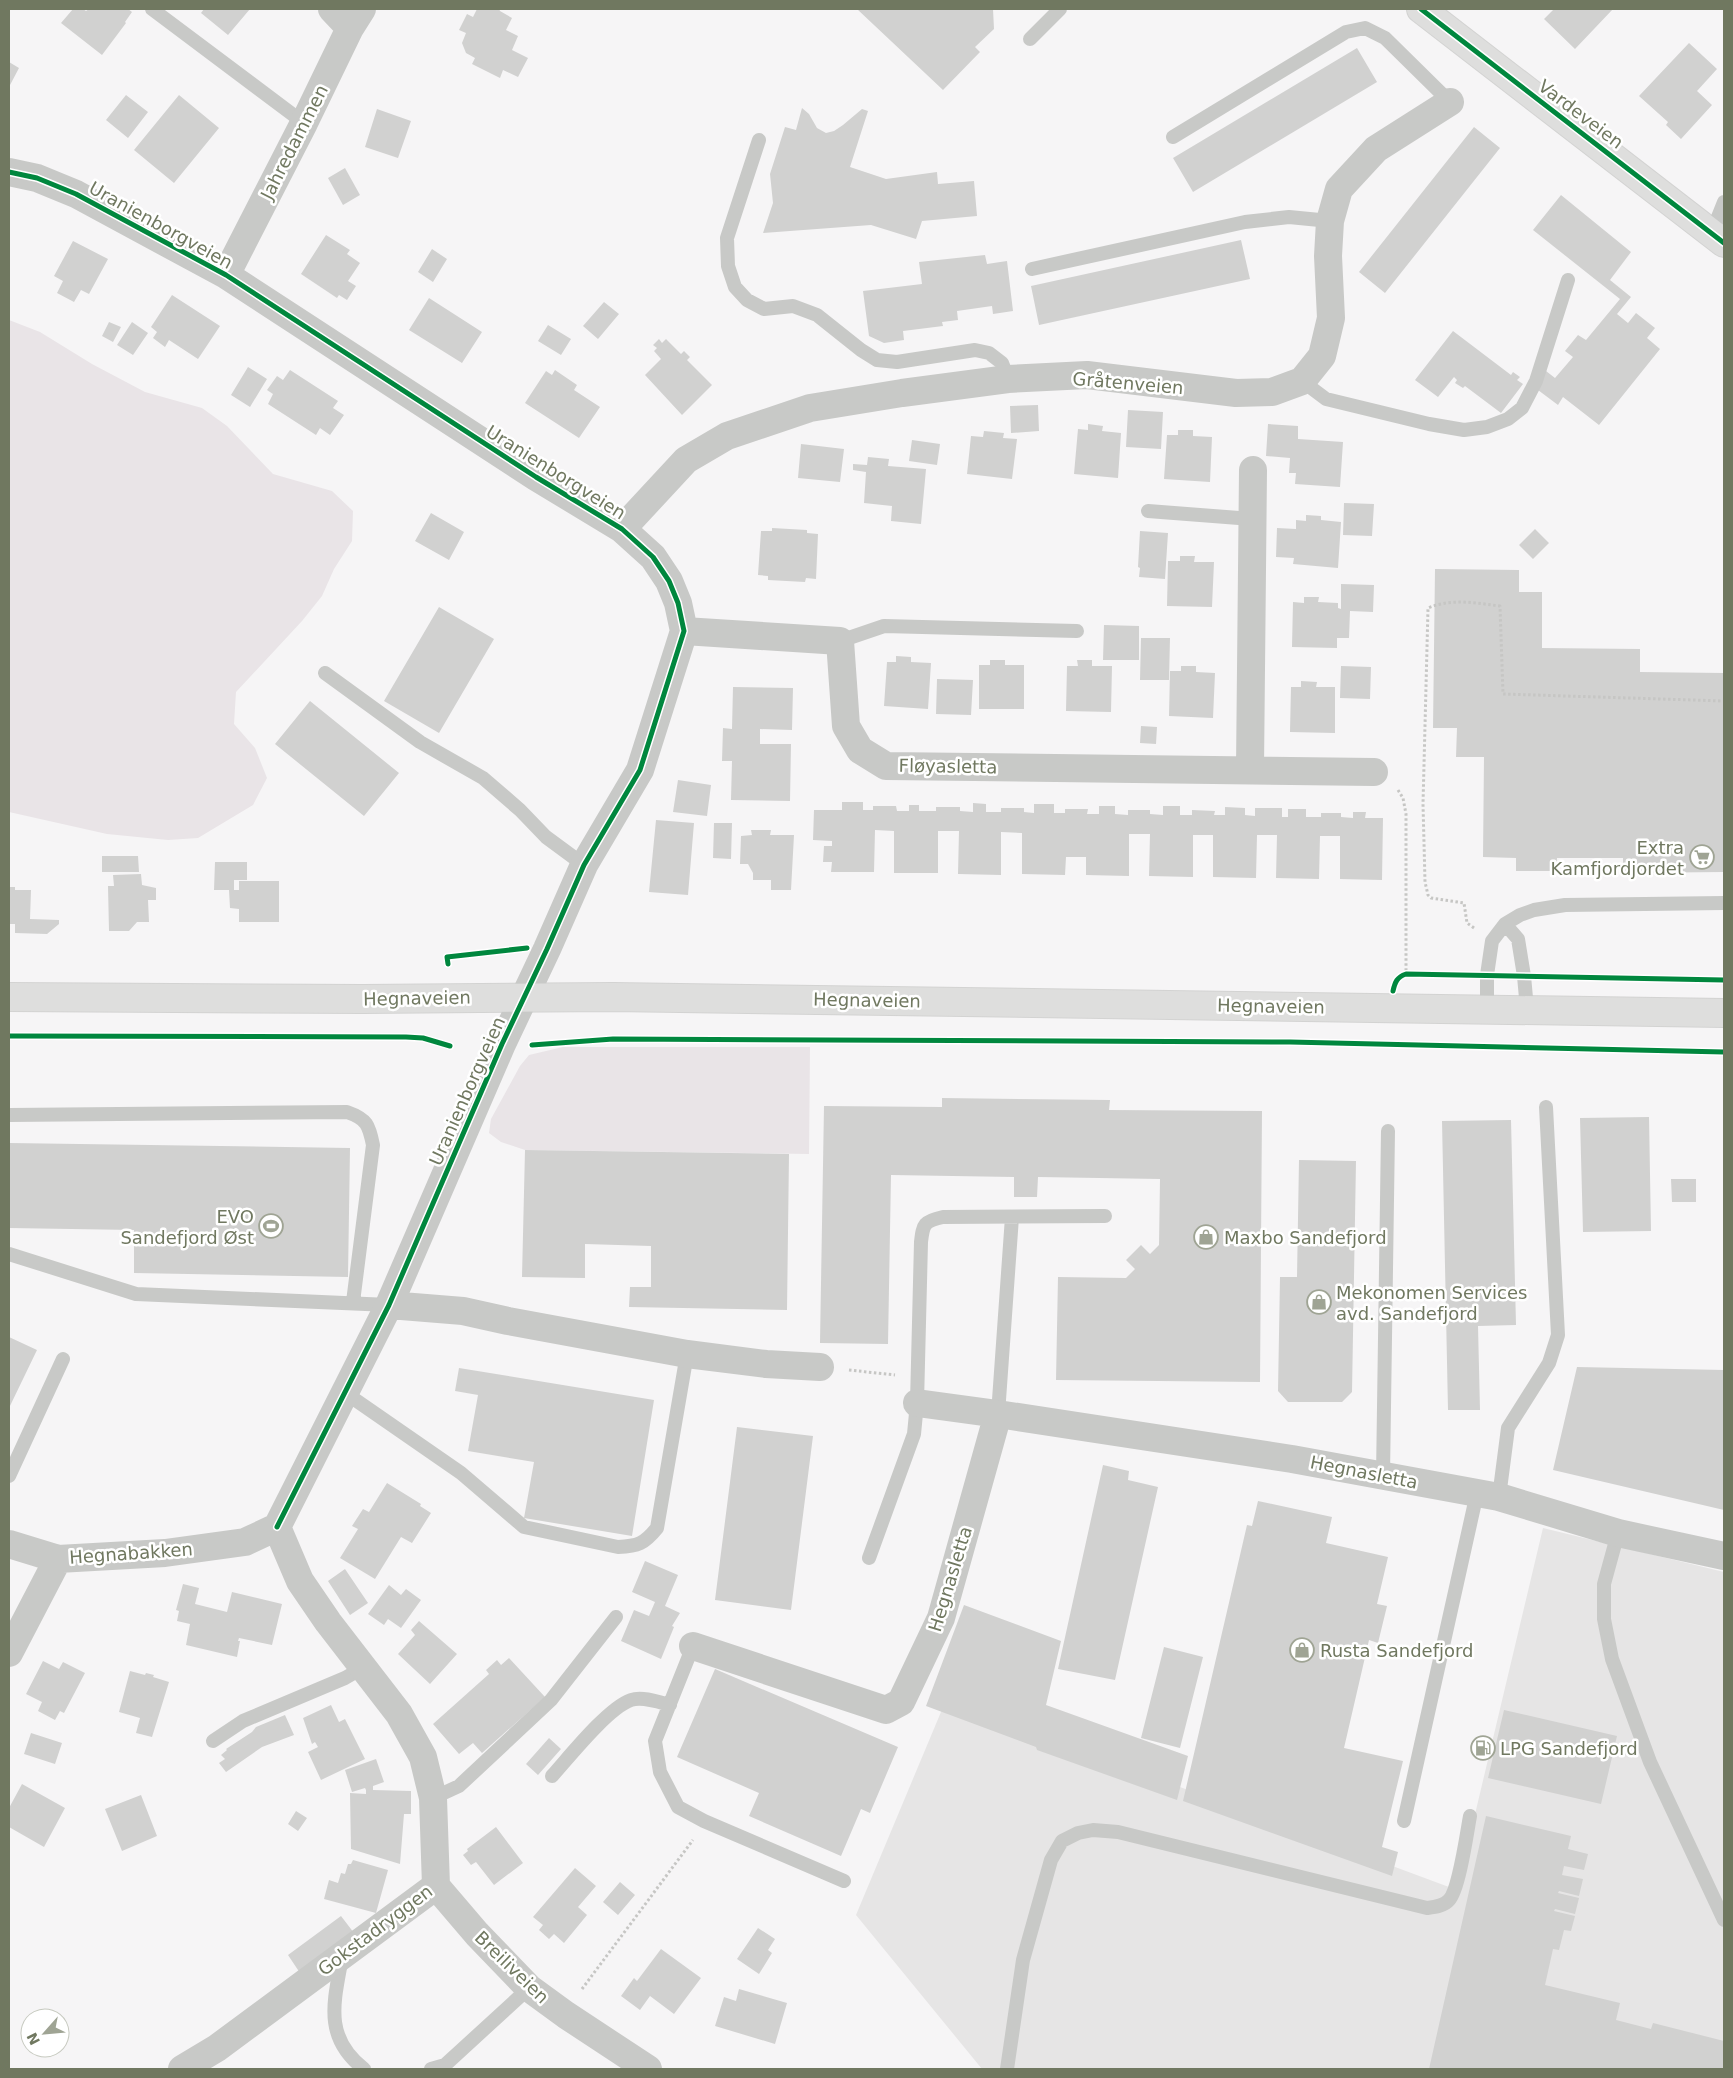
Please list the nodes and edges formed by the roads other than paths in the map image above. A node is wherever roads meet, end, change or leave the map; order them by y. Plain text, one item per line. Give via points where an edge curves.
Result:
1 (152, 9) edge
2 (332, 9) edge
3 (1060, 9) edge
4 (1420, 9) edge
5 (356, 18) edge
6 (1030, 39) dead end
7 (1450, 102) joint
8 (304, 123) junction
9 (1173, 137) dead end
10 (759, 140) dead end
11 (9, 172) edge
12 (1724, 202) edge
13 (1330, 221) junction
14 (1718, 238) edge
15 (1032, 269) dead end
16 (226, 275) junction
17 (1568, 280) dead end
18 (1008, 379) junction
19 (1302, 381) junction
20 (1253, 470) dead end
21 (1148, 510) dead end
22 (1252, 519) junction
23 (622, 529) junction
24 (684, 631) junction
25 (1078, 632) dead end
26 (840, 641) junction
27 (324, 673) dead end
28 (1250, 769) junction
29 (1374, 772) road end
30 (584, 866) junction
31 (1724, 903) edge
32 (1505, 924) junction
33 (526, 996) junction
34 (9, 998) edge
35 (1487, 1009) junction
36 (1526, 1009) junction
37 (1724, 1013) edge
38 (1546, 1108) dead end
39 (9, 1115) edge
40 (1388, 1131) dead end
41 (1105, 1216) dead end
42 (1012, 1217) junction
43 (9, 1254) edge
44 (353, 1302) junction
45 (389, 1305) junction
46 (687, 1354) junction
47 (63, 1360) dead end
48 (820, 1367) road end
49 (918, 1391) junction
50 (344, 1392) junction
51 (998, 1414) junction
52 (9, 1476) edge
53 (1383, 1476) junction
54 (1488, 1495) junction
55 (276, 1527) junction
56 (1618, 1533) junction
57 (9, 1544) edge
58 (1724, 1556) edge
59 (869, 1558) dead end
60 (58, 1559) junction
61 (616, 1618) dead end
62 (693, 1646) joint
63 (9, 1653) edge
64 (364, 1667) junction
65 (670, 1705) junction
66 (212, 1741) dead end
67 (552, 1776) dead end
68 (432, 1798) junction
69 (1470, 1816) dead end
70 (1404, 1821) dead end
71 (844, 1881) dead end
72 (436, 1886) junction
73 (1724, 1920) edge
74 (342, 1956) junction
75 (529, 1988) junction
76 (182, 2069) edge
77 (364, 2069) edge
78 (431, 2069) edge
79 (648, 2069) edge
80 (1007, 2069) edge

1 - 8 lane
2 - 5 street
3 - 6 lane
4 - 14 main road, Vardeveien
5 - 8 street, Jahredammen
7 - 9 lane via 1385,38 1365,28 1346,32
7 - 13 street via 1376,149 1339,189
8 - 16 street, Jahredammen
10 - 18 lane via 728,238 728,266 735,287 747,300 764,308 793,306 818,315 877,360 897,362 975,350 989,353 1002,363
11 - 16 street, Uranienborgveien via 37,178 76,194
12 - 14 lane
13 - 15 lane via 1289,217 1245,222
13 - 19 street via 1331,318 1322,356
16 - 23 street, Uranienborgveien via 536,477
17 - 19 lane via 1536,381 1522,408 1487,427 1464,430 1438,426 1326,400
18 - 19 street, Gråtenveien via 1087,376 1236,393 1272,392
18 - 23 street, Gråtenveien via 810,408 727,436 686,460
20 - 22 street
21 - 22 lane
22 - 28 street
23 - 24 street, Uranienborgveien via 653,556 669,581
24 - 26 street
24 - 30 street, Uranienborgveien via 640,770
25 - 26 lane via 884,626
26 - 28 street, Fløyasletta via 846,726 860,750 886,766
27 - 30 lane via 420,742 482,778 546,837
28 - 29 street, Fløyasletta
30 - 33 street, Uranienborgveien
31 - 32 lane via 1565,905 1534,910
32 - 35 lane via 1492,941
32 - 36 lane via 1518,939
33 - 34 main road, Hegnaveien
33 - 35 main road, Hegnaveien
33 - 45 street, Uranienborgveien via 498,1052
35 - 36 main road, Hegnaveien
36 - 37 main road, Hegnaveien
38 - 54 lane via 1558,1335 1549,1363 1508,1428
39 - 44 lane via 347,1112 358,1116 369,1126 373,1145
40 - 53 lane
41 - 42 lane
42 - 49 lane via 943,1217 930,1220 923,1226
42 - 51 lane
43 - 44 lane via 136,1294
44 - 45 lane
45 - 46 street via 463,1311
45 - 50 street, Uranienborgveien
46 - 48 street
46 - 50 lane via 657,1528 647,1540 634,1546 618,1547 524,1527 461,1473
47 - 52 lane
49 - 51 street, Hegnasletta
49 - 59 lane via 914,1434
50 - 55 street, Uranienborgveien
51 - 53 street, Hegnasletta
51 - 62 street, Hegnasletta via 941,1618 901,1702 886,1710
53 - 54 street, Hegnasletta
54 - 56 street, Hegnasletta
54 - 70 lane
55 - 60 street, Hegnabakken via 245,1542 165,1553
55 - 64 street, Gokstadryggen via 300,1580
56 - 58 street, Hegnasletta
56 - 73 lane via 1604,1584 1604,1619 1612,1658 1650,1762
57 - 60 street
60 - 63 street, Hegnabakken
61 - 68 lane via 551,1700 459,1786
62 - 65 lane
64 - 66 lane via 243,1721
64 - 68 street, Gokstadryggen via 399,1714 423,1757
65 - 67 lane via 632,1699 607,1716
65 - 71 lane via 655,1741 660,1772 678,1807
68 - 72 street, Gokstadryggen
69 - 80 lane via 1452,1894 1439,1906 1427,1908 1118,1832 1093,1830 1062,1841 1051,1860 1023,1960
72 - 74 street, Gokstadryggen
72 - 75 street, Breiliveien
74 - 76 street, Gokstadryggen via 217,2048
74 - 77 lane via 333,2008 336,2034 351,2059
75 - 78 lane via 445,2065
75 - 79 street, Breiliveien

